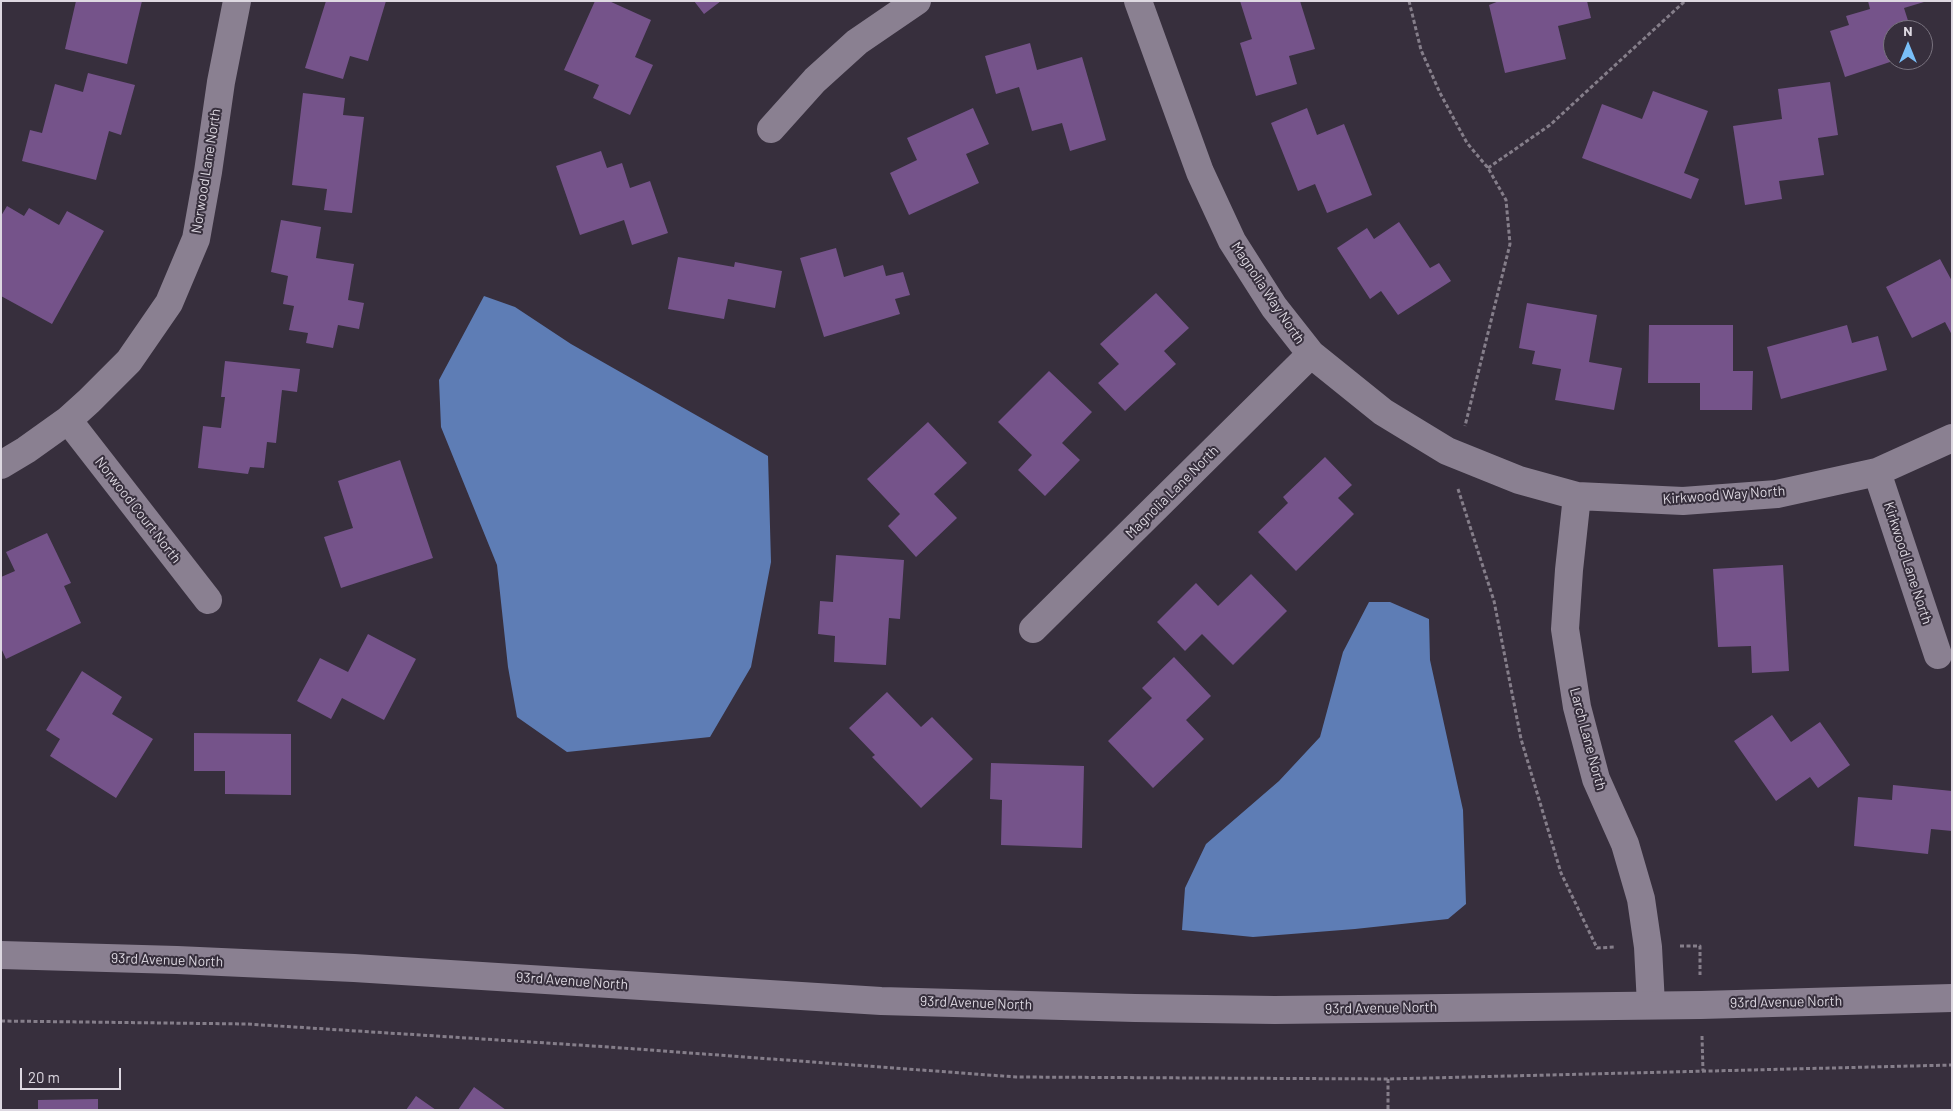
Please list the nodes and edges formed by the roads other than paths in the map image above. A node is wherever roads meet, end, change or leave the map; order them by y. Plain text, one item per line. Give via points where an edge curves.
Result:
1 (237, 1) edge
2 (917, 1) edge
3 (1138, 1) edge
4 (771, 129) dead end
5 (1311, 354) junction
6 (68, 420) junction
7 (1952, 438) edge
8 (1, 464) edge
9 (1877, 472) junction
10 (1578, 496) junction
11 (208, 600) dead end
12 (1033, 629) dead end
13 (1938, 655) dead end
14 (1, 955) edge
15 (1952, 998) edge
16 (1651, 1005) junction

1 - 6 street, Norwood Lane North via 196,239 169,303 129,361
2 - 4 street via 857,42 815,80
3 - 5 street, Magnolia Way North via 1200,172 1232,241 1274,307
5 - 10 street, Magnolia Way North via 1383,412 1447,450 1520,480
5 - 12 street, Magnolia Lane North
6 - 8 street, Norwood Lane North
6 - 11 street, Norwood Court North
7 - 9 street, Kirkwood Way North
9 - 10 street, Kirkwood Way North via 1777,494 1683,501
9 - 13 street, Kirkwood Lane North
10 - 16 street, Larch Lane North via 1565,629 1577,707 1596,779 1625,844 1641,898
14 - 16 street, 93rd Avenue North via 364,969 881,1001 1266,1010
15 - 16 street, 93rd Avenue North

